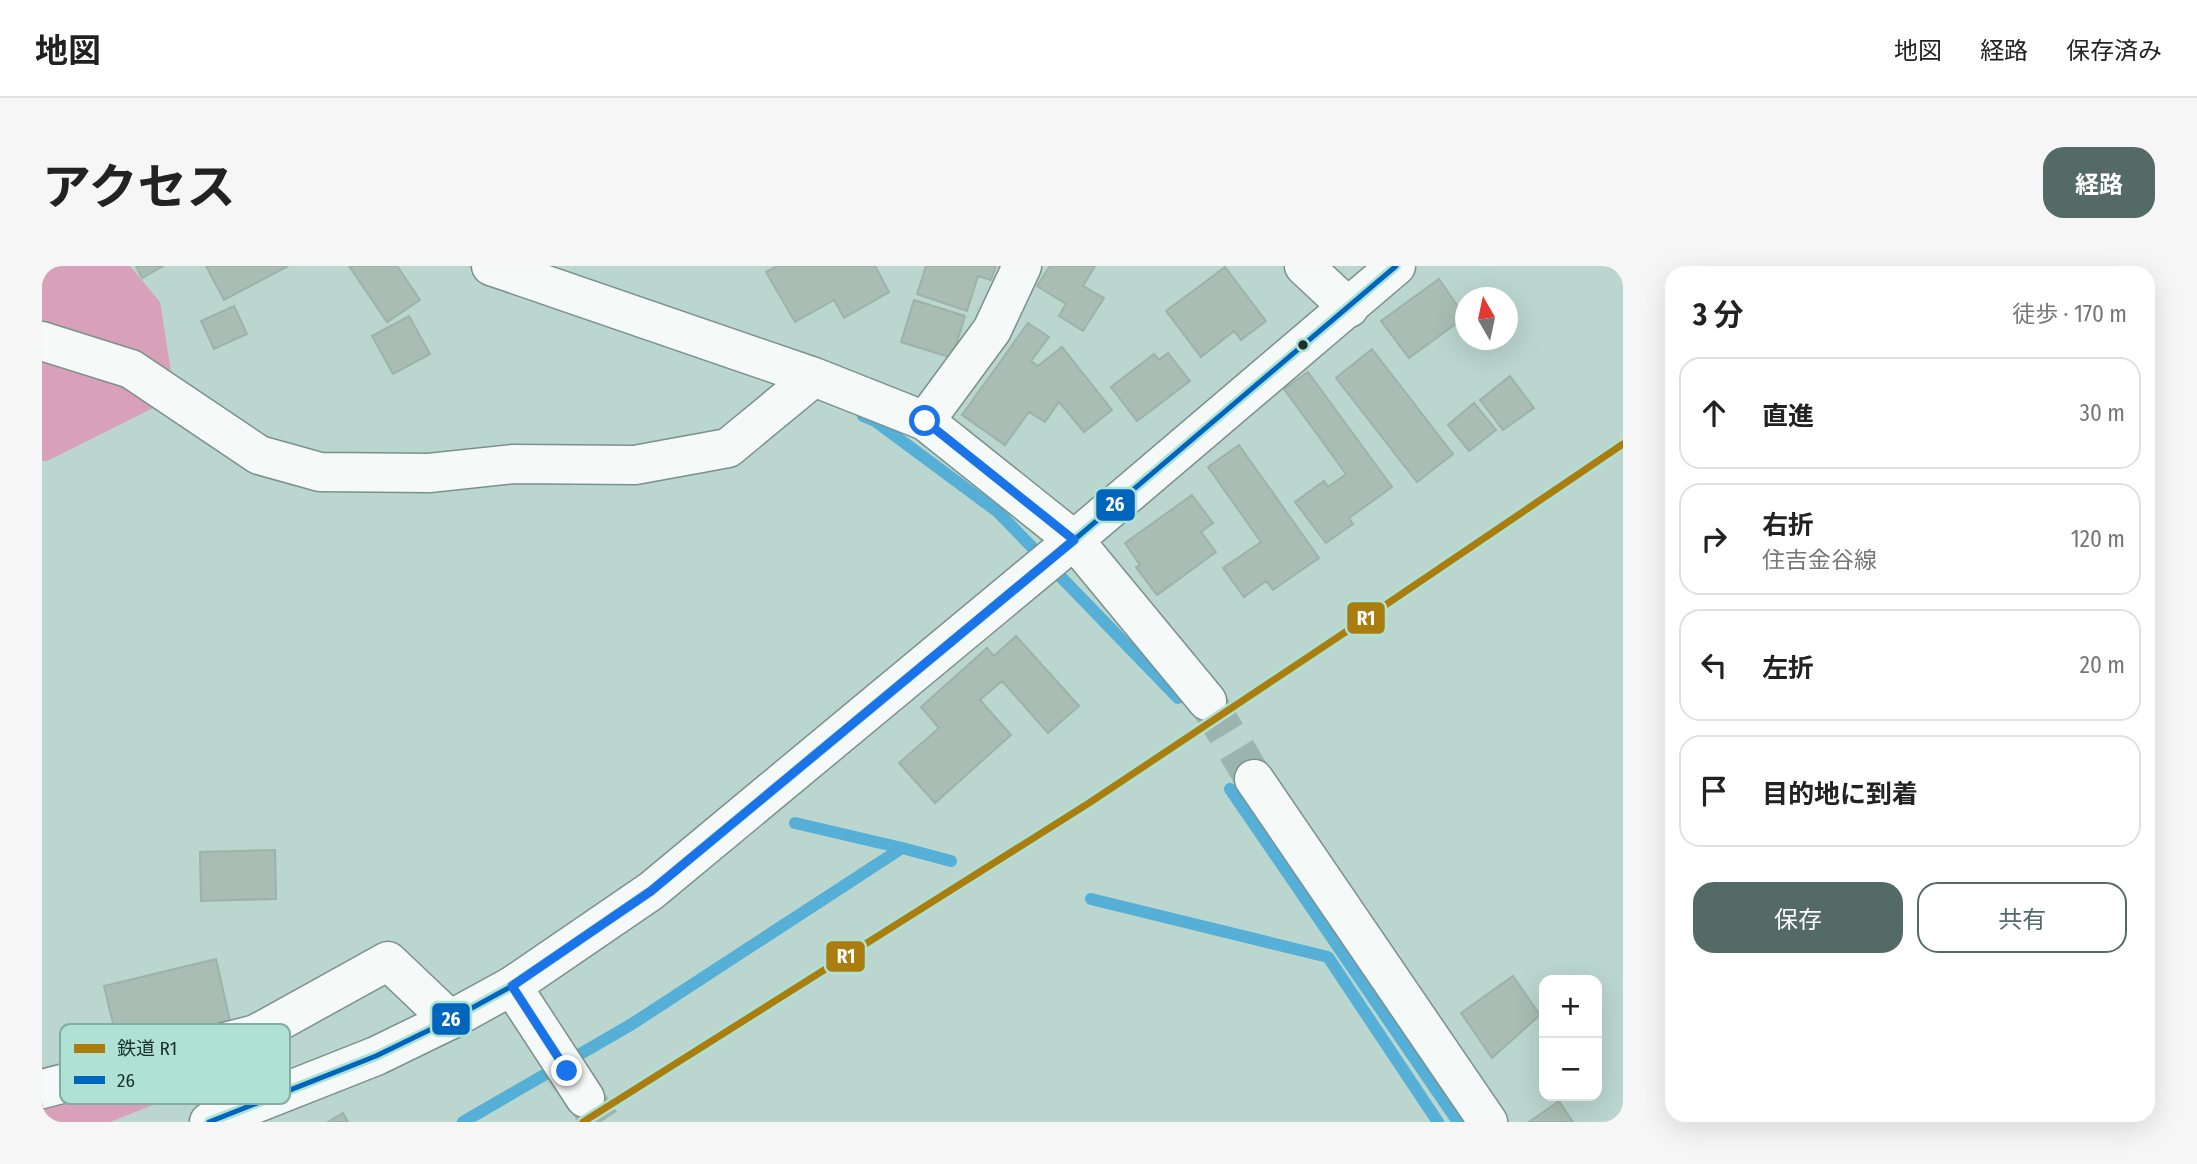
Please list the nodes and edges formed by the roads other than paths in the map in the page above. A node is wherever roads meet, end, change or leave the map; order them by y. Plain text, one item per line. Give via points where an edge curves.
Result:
1 (491, 266) edge
2 (1022, 266) edge
3 (1304, 266) edge
4 (1396, 266) edge
5 (1349, 308) junction
6 (42, 341) edge
7 (814, 377) junction
8 (925, 421) junction
9 (1074, 540) junction
10 (1207, 701) tunnel mouth
11 (1254, 779) tunnel mouth
12 (512, 986) junction
13 (450, 1020) junction
14 (274, 1024) edge
15 (569, 1075) tunnel mouth
16 (60, 1084) edge
17 (42, 1089) edge
18 (290, 1090) edge
19 (255, 1104) edge
20 (209, 1122) edge
21 (1488, 1122) edge

1 - 7 street
2 - 8 street via 992,330
3 - 5 street
4 - 5 street
5 - 9 street
6 - 7 street via 131,369 259,455 320,472 429,473 513,464 635,465 728,448
7 - 8 street
8 - 9 street
9 - 10 street
9 - 12 street via 651,891
11 - 21 street
12 - 13 street
12 - 15 street
13 - 14 street via 388,961
13 - 18 street
16 - 17 street
19 - 20 street

